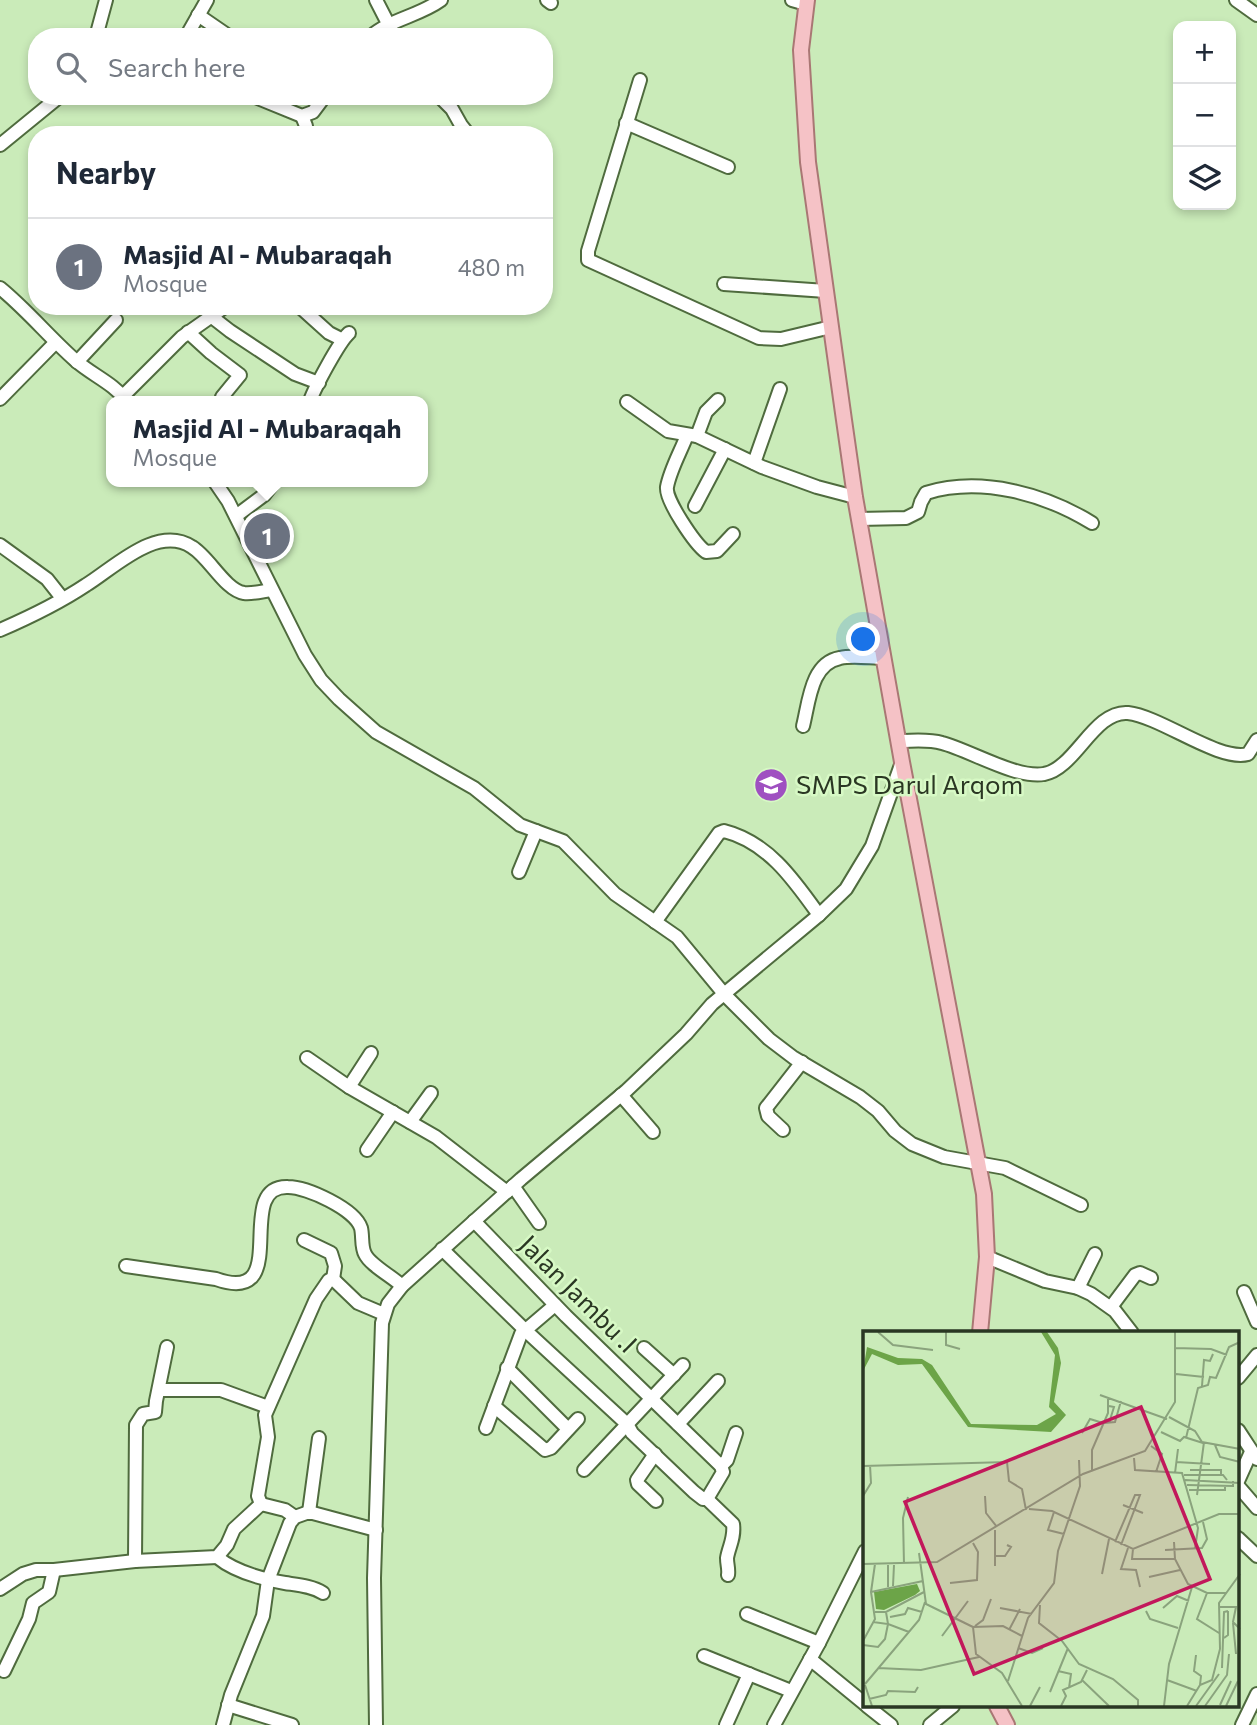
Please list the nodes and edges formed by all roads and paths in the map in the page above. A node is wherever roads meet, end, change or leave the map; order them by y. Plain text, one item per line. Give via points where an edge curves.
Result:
1 (106, 0) edge
2 (207, 0) edge
3 (376, 0) edge
4 (442, 0) edge
5 (1236, 0) edge
6 (802, 1) edge
7 (198, 15) junction
8 (1257, 15) edge
9 (387, 24) junction
10 (98, 28) edge
11 (191, 28) edge
12 (217, 28) edge
13 (382, 28) edge
14 (390, 28) edge
15 (640, 80) dead end
16 (49, 105) edge
17 (268, 105) edge
18 (318, 105) edge
19 (448, 105) edge
20 (626, 123) junction
21 (303, 126) edge
22 (307, 126) edge
23 (462, 126) edge
24 (0, 145) edge
25 (729, 167) dead end
26 (724, 284) dead end
27 (0, 288) edge
28 (826, 291) junction
29 (215, 315) edge
30 (309, 315) edge
31 (212, 317) junction
32 (116, 320) dead end
33 (831, 327) junction
34 (188, 332) junction
35 (55, 342) junction
36 (77, 362) junction
37 (319, 383) junction
38 (780, 389) dead end
39 (122, 396) edge
40 (128, 396) edge
41 (223, 396) edge
42 (312, 396) edge
43 (0, 399) edge
44 (718, 400) dead end
45 (627, 402) dead end
46 (692, 435) junction
47 (725, 449) junction
48 (754, 463) junction
49 (220, 487) edge
50 (270, 487) edge
51 (855, 497) junction
52 (695, 506) dead end
53 (236, 516) junction
54 (859, 519) junction
55 (1092, 523) dead end
56 (733, 534) dead end
57 (0, 545) edge
58 (271, 590) junction
59 (62, 598) junction
60 (0, 630) edge
61 (884, 658) junction
62 (803, 726) dead end
63 (1257, 740) edge
64 (899, 741) junction
65 (902, 762) junction
66 (536, 831) junction
67 (519, 872) dead end
68 (819, 915) junction
69 (655, 922) junction
70 (725, 995) junction
71 (371, 1053) dead end
72 (307, 1058) dead end
73 (802, 1062) junction
74 (349, 1087) junction
75 (431, 1093) dead end
76 (621, 1095) junction
77 (393, 1112) junction
78 (410, 1122) junction
79 (783, 1130) dead end
80 (653, 1132) dead end
81 (367, 1150) dead end
82 (978, 1164) junction
83 (510, 1189) junction
84 (1081, 1205) dead end
85 (474, 1221) junction
86 (539, 1223) dead end
87 (304, 1240) dead end
88 (440, 1251) junction
89 (1096, 1254) dead end
90 (987, 1257) junction
91 (126, 1266) dead end
92 (1150, 1278) dead end
93 (333, 1279) junction
94 (402, 1286) junction
95 (1078, 1288) junction
96 (1244, 1292) dead end
97 (555, 1305) junction
98 (1111, 1307) junction
99 (384, 1314) junction
100 (1257, 1322) edge
101 (980, 1331) edge
102 (1130, 1331) edge
103 (523, 1332) junction
104 (167, 1347) dead end
105 (644, 1348) dead end
106 (1257, 1355) edge
107 (507, 1368) junction
108 (1240, 1376) edge
109 (718, 1381) dead end
110 (159, 1390) junction
111 (652, 1398) junction
112 (495, 1406) junction
113 (268, 1407) junction
114 (578, 1419) dead end
115 (678, 1424) junction
116 (486, 1428) dead end
117 (568, 1429) junction
118 (627, 1429) junction
119 (736, 1433) dead end
120 (1240, 1433) edge
121 (319, 1438) dead end
122 (1254, 1451) edge
123 (655, 1454) junction
124 (721, 1466) junction
125 (584, 1470) dead end
126 (1240, 1477) edge
127 (1240, 1488) edge
128 (707, 1499) junction
129 (656, 1501) dead end
130 (261, 1504) junction
131 (1257, 1508) edge
132 (309, 1512) junction
133 (295, 1517) junction
134 (376, 1530) junction
135 (1240, 1540) edge
136 (863, 1555) edge
137 (1257, 1556) edge
138 (217, 1557) junction
139 (135, 1561) junction
140 (54, 1570) junction
141 (728, 1575) dead end
142 (268, 1580) junction
143 (0, 1589) edge
144 (323, 1593) dead end
145 (747, 1614) dead end
146 (819, 1643) junction
147 (704, 1656) dead end
148 (810, 1659) junction
149 (4, 1671) dead end
150 (749, 1674) junction
151 (791, 1691) junction
152 (1257, 1694) edge
153 (863, 1703) edge
154 (228, 1704) junction
155 (870, 1708) edge
156 (951, 1708) edge
157 (998, 1708) edge
158 (223, 1725) edge
159 (292, 1725) edge
160 (376, 1725) edge
161 (726, 1725) edge
162 (774, 1725) edge
163 (891, 1725) edge
164 (930, 1725) edge
165 (1007, 1725) edge
166 (1242, 1725) edge

1 - 10 street
2 - 7 street
3 - 9 street
4 - 9 street
5 - 8 street
6 - 28 main road via 801,79
7 - 11 street
7 - 12 street
9 - 13 street
9 - 14 street
15 - 20 street
16 - 24 street
17 - 21 street
18 - 22 street
19 - 23 street
20 - 25 street
20 - 33 street via 588,251 591,262 759,338
26 - 28 street
27 - 35 street
28 - 33 main road
29 - 31 street
30 - 37 street via 329,333 345,336
31 - 34 street
31 - 37 street via 295,374
32 - 36 street
33 - 51 main road
34 - 40 street
34 - 41 street via 240,375
35 - 36 street
35 - 43 street
36 - 39 street
37 - 42 street
38 - 48 street
44 - 46 street
45 - 46 street via 668,431
46 - 47 street
46 - 56 street via 668,485 668,495 706,552 718,551
47 - 48 street
47 - 52 street
48 - 51 street via 817,488
49 - 53 street
50 - 53 street
51 - 54 main road
53 - 58 street
54 - 55 street via 914,516 926,493 983,486 1058,504
54 - 61 main road
57 - 59 street via 47,579
58 - 59 street via 243,593 192,547 160,542 127,556
58 - 66 street via 305,655 339,699 376,732 466,783 514,821
59 - 60 street
61 - 62 street via 841,657 827,664 814,682
61 - 64 main road
63 - 64 street via 1248,754 1229,755 1139,716 1120,713 1101,724 1052,772 1033,775 943,743
64 - 65 main road
65 - 68 street via 860,869
65 - 82 main road
66 - 67 street
66 - 69 street via 563,841 603,883
68 - 69 street via 778,861 724,831
68 - 70 street
69 - 70 street via 677,937
70 - 73 street via 769,1039
70 - 76 street
71 - 74 street
72 - 74 street
73 - 79 street via 766,1108
73 - 82 street via 860,1097 912,1144
74 - 77 street
75 - 78 street
76 - 80 street
76 - 83 street
77 - 78 street
77 - 81 street
78 - 83 street
82 - 84 street via 1004,1168
82 - 90 main road
83 - 85 street
83 - 86 street
85 - 88 street
85 - 97 street, Jalan Jambu .I
87 - 93 street via 331,1253
88 - 94 street
88 - 103 street
89 - 95 street
90 - 95 street via 1045,1281
90 - 101 main road
91 - 94 street via 228,1284 245,1281 260,1262 264,1203 271,1192 289,1186 318,1195 351,1215 360,1226 367,1257
92 - 98 street via 1135,1275
93 - 99 street via 358,1303
93 - 113 street via 316,1299
94 - 99 street
95 - 98 street
96 - 100 street
97 - 103 street
97 - 111 street, Jalan Jambu .I
98 - 102 street
99 - 134 street
103 - 107 street
103 - 118 street
104 - 110 street
105 - 111 street via 679,1370
106 - 108 street
107 - 112 street
107 - 117 street
109 - 115 street
110 - 113 street via 221,1390
110 - 139 street via 155,1412 143,1414 136,1425
111 - 115 street, Jalan Jambu .I
111 - 118 street
112 - 116 street
112 - 117 street via 545,1450
113 - 130 street via 258,1496
114 - 117 street
115 - 124 street, Jalan Jambu .I
118 - 123 street
118 - 125 street
119 - 124 street
120 - 122 street
121 - 132 street
122 - 126 street
123 - 128 street
123 - 129 street via 637,1480
124 - 128 street via 723,1472
127 - 131 street
128 - 141 street via 733,1524
130 - 133 street
130 - 138 street via 234,1529
132 - 133 street
132 - 134 street
133 - 142 street
134 - 160 street
135 - 137 street
136 - 146 street
138 - 139 street
138 - 142 street via 230,1567
139 - 140 street
140 - 143 street via 29,1572
140 - 149 street via 51,1588 33,1603
142 - 144 street
142 - 154 street via 263,1615
145 - 146 street
146 - 148 street
147 - 150 street
148 - 151 street
148 - 153 street
150 - 151 street
150 - 161 street
151 - 162 street
152 - 166 street
154 - 158 street
154 - 159 street
155 - 163 street
156 - 164 street
157 - 165 main road

